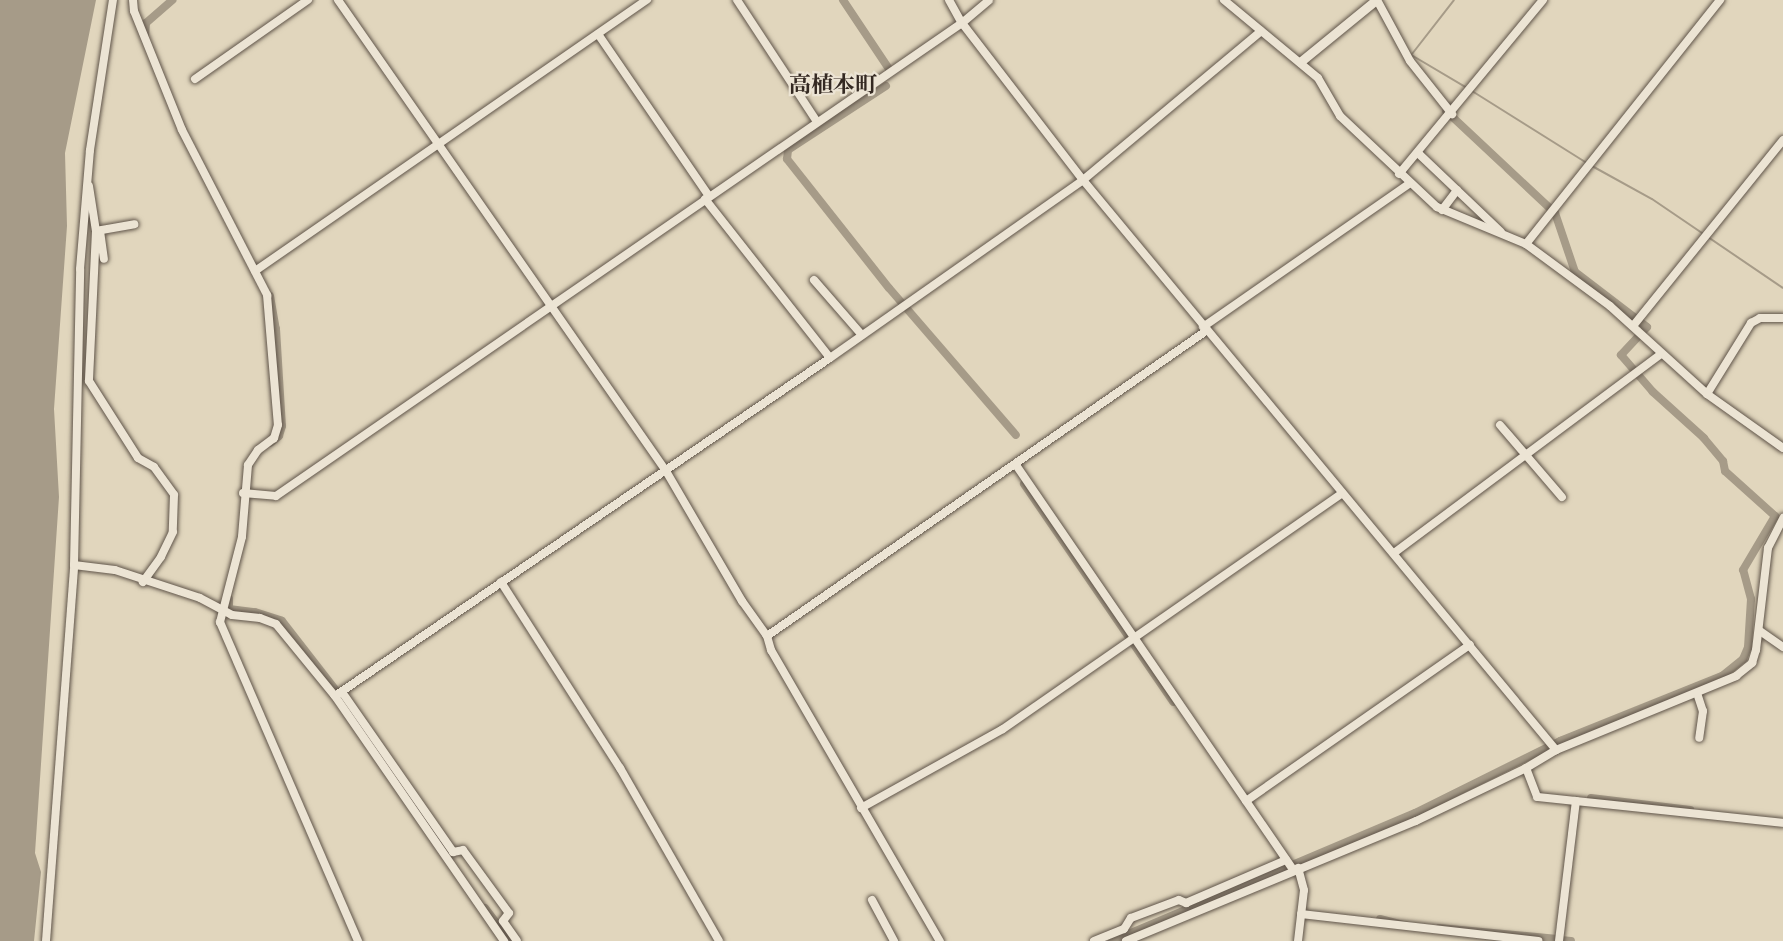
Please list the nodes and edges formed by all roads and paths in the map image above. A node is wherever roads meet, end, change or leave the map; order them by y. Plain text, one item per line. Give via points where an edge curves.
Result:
1 (113, 0) edge
2 (134, 0) edge
3 (308, 0) edge
4 (338, 0) edge
5 (645, 0) edge
6 (737, 0) edge
7 (949, 0) edge
8 (989, 0) edge
9 (1224, 0) edge
10 (1376, 0) edge
11 (1543, 0) edge
12 (1720, 0) edge
13 (962, 23) junction
14 (1261, 31) junction
15 (598, 34) junction
16 (1300, 62) junction
17 (195, 79) dead end
18 (1451, 116) junction
19 (817, 122) junction
20 (1783, 140) edge
21 (439, 145) junction
22 (1419, 154) junction
23 (1399, 174) junction
24 (1083, 180) junction
25 (88, 183) junction
26 (1409, 184) junction
27 (1457, 190) junction
28 (707, 198) junction
29 (1442, 210) junction
30 (134, 224) dead end
31 (98, 231) junction
32 (1502, 233) junction
33 (1527, 244) junction
34 (104, 259) dead end
35 (255, 271) junction
36 (814, 280) dead end
37 (551, 305) junction
38 (1783, 318) edge
39 (1634, 328) junction
40 (1205, 329) junction
41 (862, 335) junction
42 (1661, 354) junction
43 (830, 358) junction
44 (1707, 394) junction
45 (1500, 425) dead end
46 (1783, 448) edge
47 (1528, 453) junction
48 (1016, 465) junction
49 (666, 471) junction
50 (243, 493) junction
51 (1342, 493) junction
52 (1562, 497) dead end
53 (1783, 518) edge
54 (1394, 553) junction
55 (74, 565) junction
56 (143, 582) junction
57 (501, 582) junction
58 (223, 610) junction
59 (1760, 631) junction
60 (767, 636) junction
61 (1132, 640) junction
62 (1470, 645) junction
63 (1783, 647) edge
64 (1697, 693) junction
65 (339, 694) junction
66 (1699, 738) dead end
67 (1556, 749) junction
68 (1526, 768) junction
69 (1245, 801) junction
70 (1576, 801) junction
71 (861, 808) junction
72 (1783, 823) edge
73 (1286, 860) junction
74 (1295, 869) junction
75 (872, 900) dead end
76 (1302, 914) junction
77 (505, 938) edge
78 (46, 941) edge
79 (358, 941) edge
80 (517, 941) edge
81 (719, 941) edge
82 (894, 941) edge
83 (940, 941) edge
84 (1094, 941) edge
85 (1126, 941) edge
86 (1298, 941) edge
87 (1538, 941) edge
88 (1559, 941) edge

1 - 25 street
2 - 35 street via 134,11 182,130
3 - 17 street
4 - 21 street
5 - 15 street
6 - 19 street
7 - 13 street
8 - 13 street
9 - 14 street
10 - 16 street
10 - 18 street via 1410,61
11 - 18 street
12 - 33 street
13 - 19 street
13 - 24 street
14 - 16 street
14 - 24 street
15 - 21 street
15 - 28 street
16 - 23 street via 1318,78 1340,116
18 - 22 street
19 - 28 street
20 - 39 street
21 - 35 street
21 - 37 street
22 - 23 street
22 - 27 street
23 - 26 street
24 - 40 street
24 - 41 street
25 - 31 street
25 - 55 street via 80,269
26 - 29 street
26 - 40 street
27 - 29 street
27 - 32 street
28 - 37 street
28 - 43 street
29 - 32 street
30 - 31 street
31 - 34 street
31 - 56 street via 89,381 138,458 154,467 174,495 173,532
32 - 33 street
33 - 39 street
35 - 50 street via 267,295 271,320 278,425 274,438 258,450 248,465
36 - 41 street
37 - 49 street
37 - 50 street via 276,496
38 - 44 street via 1760,318 1751,323
39 - 42 street
40 - 48 street
40 - 51 street
41 - 43 street
42 - 44 street
42 - 47 street
43 - 49 street
44 - 46 street
45 - 47 street
47 - 52 street
47 - 54 street
48 - 60 street
48 - 61 street
49 - 57 street
49 - 60 street via 742,601
50 - 58 street via 242,537
51 - 54 street
51 - 61 street
53 - 59 street via 1768,548
54 - 62 street
55 - 56 street via 106,568
55 - 78 street
56 - 58 street via 200,598
57 - 65 street
57 - 81 street via 620,768
58 - 65 street via 276,624
58 - 79 street via 220,622
59 - 63 street
59 - 64 street via 1754,660 1746,669
60 - 71 street via 771,650
61 - 69 street
61 - 71 street via 1003,729
62 - 67 street
62 - 69 street
64 - 66 street via 1703,711
64 - 67 street
65 - 77 street
65 - 77 street via 453,852 463,850 509,913 503,921
67 - 68 street
68 - 70 street via 1537,797
68 - 74 street via 1416,821
69 - 73 street
70 - 72 street
70 - 88 street
71 - 83 street
73 - 74 street
73 - 84 street via 1186,903 1179,900 1131,918 1124,928
74 - 76 street via 1304,890
74 - 85 street
75 - 82 street
76 - 86 street
76 - 87 street
77 - 80 street

